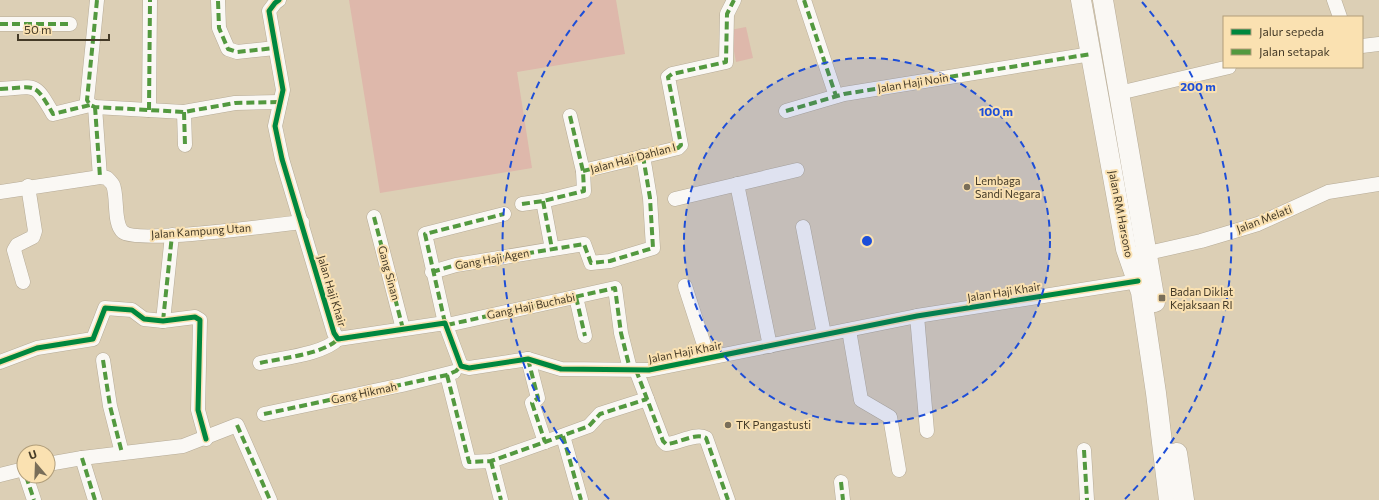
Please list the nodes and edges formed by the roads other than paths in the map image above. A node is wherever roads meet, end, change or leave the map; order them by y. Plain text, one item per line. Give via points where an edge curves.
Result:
1 (97, 0) edge
2 (150, 0) edge
3 (280, 0) edge
4 (734, 0) edge
5 (804, 0) edge
6 (1334, 0) edge
7 (218, 1) edge
8 (1104, 5) edge
9 (1082, 8) edge
10 (1340, 16) edge
11 (0, 24) edge
12 (70, 24) dead end
13 (1379, 44) edge
14 (1363, 46) edge
15 (275, 48) junction
16 (1091, 54) junction
17 (1225, 68) edge
18 (0, 89) edge
19 (1119, 93) junction
20 (836, 96) junction
21 (280, 102) junction
22 (92, 106) junction
23 (149, 110) junction
24 (786, 111) dead end
25 (184, 112) junction
26 (570, 116) dead end
27 (185, 145) dead end
28 (643, 156) junction
29 (797, 170) dead end
30 (583, 172) junction
31 (100, 176) junction
32 (737, 184) junction
33 (1379, 184) edge
34 (28, 186) junction
35 (0, 192) edge
36 (675, 199) dead end
37 (543, 201) junction
38 (522, 204) dead end
39 (504, 214) dead end
40 (374, 217) dead end
41 (302, 222) junction
42 (803, 227) dead end
43 (172, 236) junction
44 (552, 249) junction
45 (1148, 253) junction
46 (432, 272) junction
47 (1138, 281) junction
48 (23, 282) dead end
49 (685, 286) dead end
50 (576, 297) junction
51 (917, 316) junction
52 (163, 320) junction
53 (446, 324) junction
54 (403, 329) junction
55 (849, 330) junction
56 (824, 334) junction
57 (585, 336) dead end
58 (338, 339) junction
59 (770, 346) junction
60 (708, 357) junction
61 (528, 359) junction
62 (103, 360) dead end
63 (0, 362) edge
64 (260, 363) dead end
65 (461, 366) junction
66 (633, 369) junction
67 (447, 375) junction
68 (647, 399) junction
69 (264, 414) dead end
70 (927, 431) dead end
71 (563, 436) junction
72 (206, 439) junction
73 (545, 442) junction
74 (1084, 450) dead end
75 (122, 454) junction
76 (82, 458) junction
77 (491, 461) junction
78 (56, 463) edge
79 (899, 470) dead end
80 (16, 471) edge
81 (0, 475) edge
82 (841, 482) dead end
83 (29, 484) edge
84 (34, 500) edge
85 (95, 500) edge
86 (270, 500) edge
87 (501, 500) edge
88 (581, 500) edge
89 (728, 500) edge
90 (843, 500) edge
91 (1087, 500) edge
92 (1169, 500) edge
93 (1184, 500) edge

1 - 22 street via 87,100
2 - 23 street
3 - 15 street, Jalan Haji Khair via 269,11
4 - 28 street, Jalan Haji Dahlan I via 727,14 726,62 668,77 681,145 678,148
5 - 20 street
6 - 10 street
7 - 15 street via 219,28 228,49 236,52
8 - 9 main road
8 - 19 main road, Jalan RM Harsono
9 - 16 main road, Jalan RM Harsono
11 - 12 street
13 - 14 street
15 - 21 street, Jalan Haji Khair via 283,90
16 - 20 street, Jalan Haji Noin
16 - 47 main road, Jalan RM Harsono via 1126,250
17 - 19 street
18 - 22 street via 32,87 39,90 53,114
19 - 45 main road, Jalan RM Harsono
20 - 24 street, Jalan Haji Noin
21 - 25 street via 235,103
21 - 41 street, Jalan Haji Khair via 275,126 282,159
22 - 23 street
22 - 31 street
23 - 25 street
25 - 27 street
26 - 30 street
28 - 30 street, Jalan Haji Dahlan I
28 - 44 street, Gang Haji Agen via 650,198 653,248 610,261 591,263 584,244
29 - 32 street
30 - 37 street via 584,192
31 - 34 street
31 - 43 street, Jalan Kampung Utan via 108,178 113,185 119,225 123,232 130,236
32 - 36 street
32 - 59 street
33 - 45 street, Jalan Melati via 1328,192 1258,224
34 - 35 street
34 - 48 street via 35,231 33,237 17,245 14,250
37 - 38 street
37 - 44 street
39 - 46 street via 425,234
40 - 54 street, Gang Sinan
41 - 43 street, Jalan Kampung Utan
41 - 58 street, Jalan Haji Khair via 334,333
42 - 56 street
43 - 52 street
44 - 46 street, Gang Haji Agen via 456,265
45 - 93 main road, Jalan RM Harsono
46 - 53 street
47 - 51 street, Jalan Haji Khair
47 - 92 main road, Jalan RM Harsono via 1156,393
49 - 60 street
50 - 53 street, Gang Haji Buchabi
50 - 57 street
50 - 66 street, Gang Haji Buchabi via 615,288 621,333
51 - 55 street, Jalan Haji Khair
51 - 70 street
52 - 63 street via 144,319 132,310 105,308 93,339 37,348
52 - 72 street via 196,317 200,320 198,410
53 - 54 street, Jalan Haji Khair
53 - 65 street via 457,361
54 - 58 street, Jalan Haji Khair
55 - 56 street, Jalan Haji Khair
55 - 79 street via 861,400 890,417
56 - 59 street, Jalan Haji Khair
58 - 64 street via 323,349
59 - 60 street, Jalan Haji Khair
60 - 66 street, Jalan Haji Khair via 649,370
61 - 65 street, Jalan Haji Khair via 469,368
61 - 66 street, Jalan Haji Khair via 561,370
61 - 73 street via 538,398 532,403
62 - 75 street via 110,406
65 - 67 street, Gang Hikmah
66 - 68 street
67 - 69 street, Gang Hikmah
67 - 77 street via 469,462
68 - 71 street via 600,414 589,426
68 - 89 street via 666,444 698,436 706,438
71 - 73 street
71 - 88 street
72 - 75 street via 183,446
72 - 86 street via 237,425
73 - 77 street
74 - 91 street
75 - 76 street
76 - 78 street
76 - 85 street
77 - 87 street
80 - 81 street
82 - 90 street
83 - 84 street

